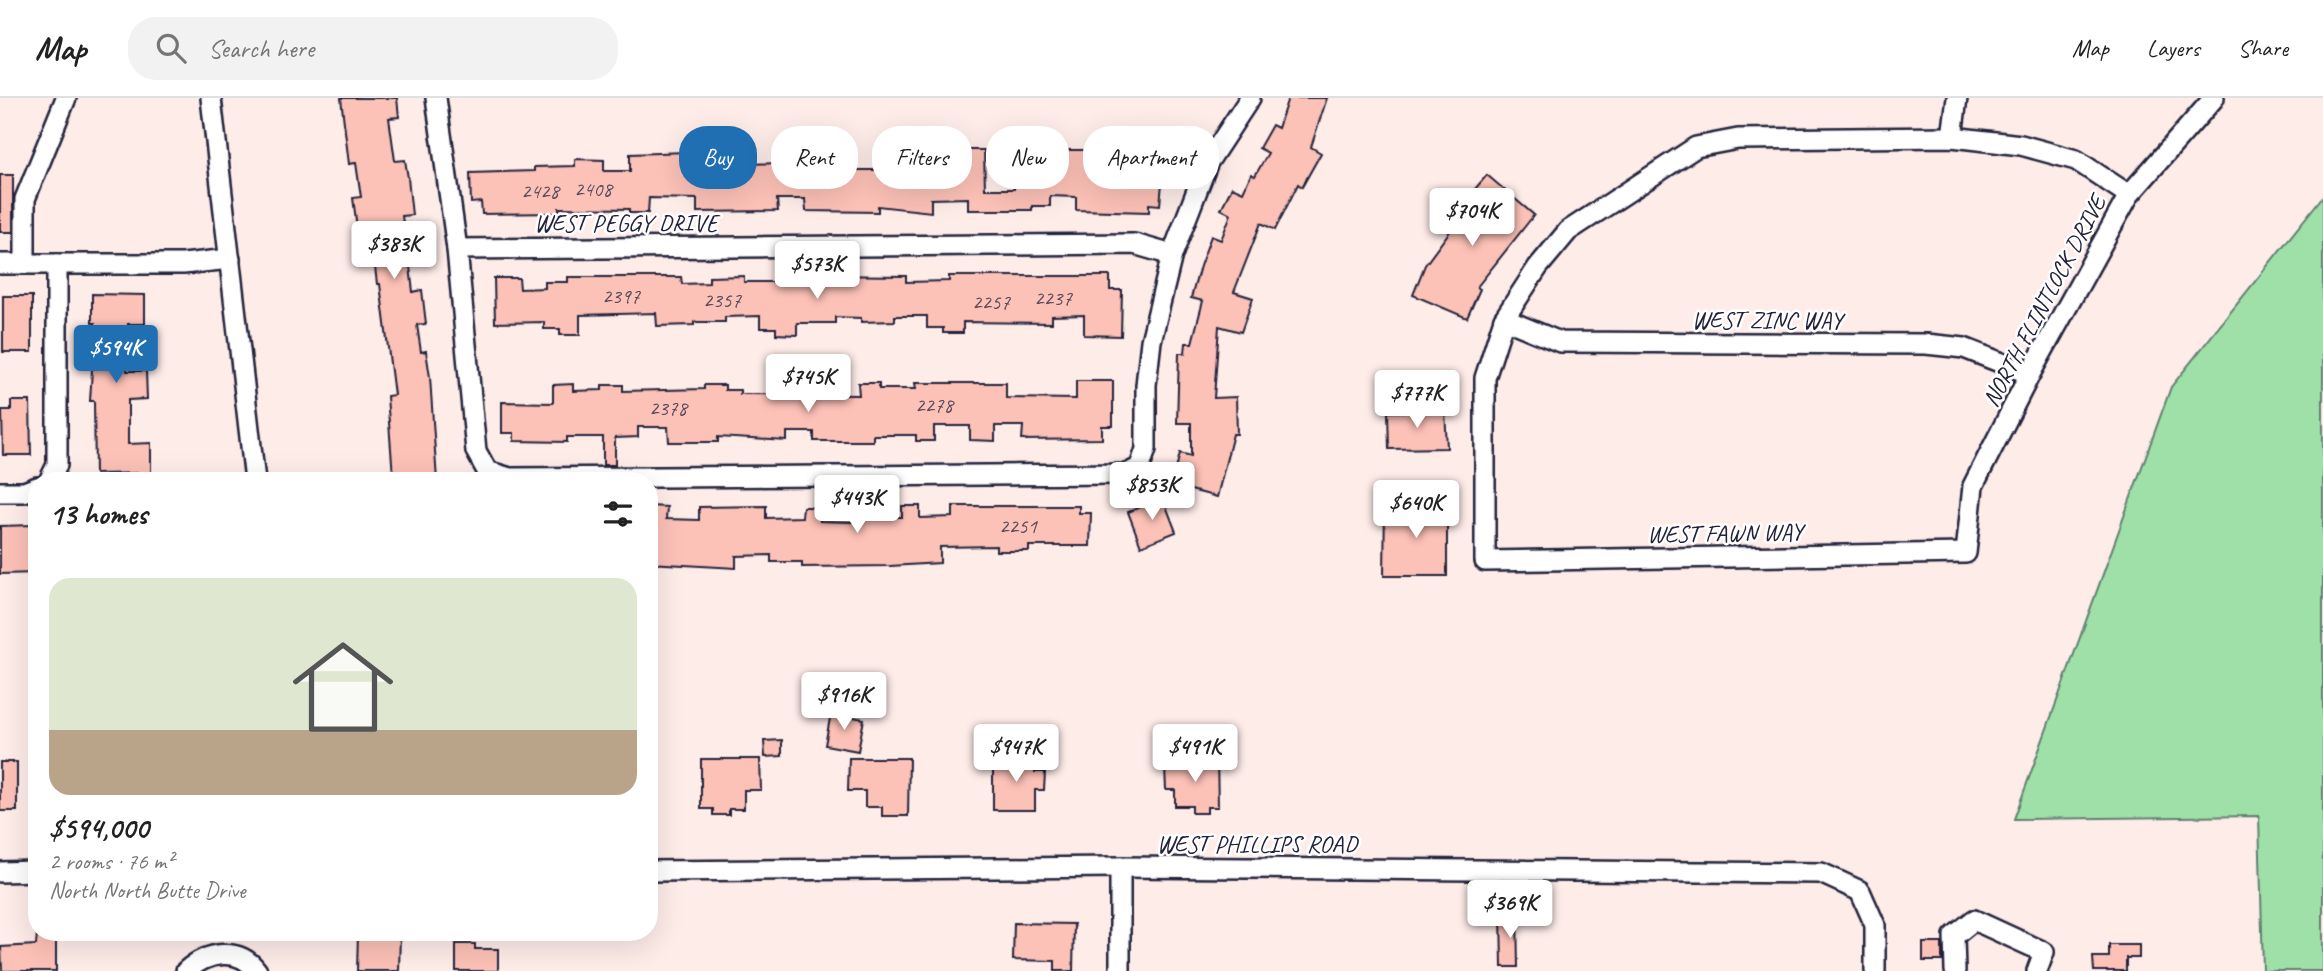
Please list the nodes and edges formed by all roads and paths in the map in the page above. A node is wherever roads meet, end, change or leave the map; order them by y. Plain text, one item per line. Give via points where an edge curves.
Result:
1 (66, 98) edge
2 (211, 98) edge
3 (436, 98) edge
4 (1250, 98) edge
5 (1957, 98) edge
6 (2214, 98) edge
7 (1952, 137) junction
8 (2129, 195) junction
9 (457, 249) junction
10 (1171, 255) junction
11 (230, 259) junction
12 (0, 264) edge
13 (24, 264) junction
14 (57, 264) junction
15 (1504, 318) junction
16 (2030, 374) junction
17 (54, 472) edge
18 (254, 472) edge
19 (491, 472) edge
20 (658, 477) edge
21 (28, 490) edge
22 (0, 492) edge
23 (1966, 552) joint
24 (1120, 867) junction
25 (658, 871) edge
26 (0, 872) edge
27 (28, 872) edge
28 (233, 941) edge
29 (232, 953) junction
30 (186, 971) edge
31 (257, 971) edge
32 (1120, 971) edge
33 (1875, 971) edge
34 (1955, 971) edge
35 (2037, 971) edge

1 - 13 street via 24,199
2 - 11 street
3 - 9 street
4 - 10 street via 1208,162
5 - 7 street
6 - 8 street, NORTH FLINTLOCK DRIVE
7 - 8 street via 2021,145 2076,160
7 - 15 street via 1738,139 1696,147 1568,231
8 - 16 street, NORTH FLINTLOCK DRIVE
9 - 10 street, WEST PEGGY DRIVE via 1134,244
9 - 19 street via 476,451
10 - 20 street via 1146,385 1146,449 1140,467 1127,474
11 - 14 street via 183,264
11 - 18 street
12 - 13 street
13 - 14 street
14 - 17 street
15 - 16 street, WEST ZINC WAY via 1560,342 1964,348
15 - 23 street, WEST FAWN WAY via 1485,378 1485,562
16 - 23 street, NORTH FLINTLOCK DRIVE via 1973,486
21 - 22 street
24 - 25 street, WEST PHILLIPS ROAD
24 - 32 street
24 - 33 street, WEST PHILLIPS ROAD via 1821,873 1860,891 1875,925
26 - 27 street
28 - 29 street
29 - 30 street via 209,956
29 - 31 street
34 - 35 street via 1955,936 1974,920 2044,952

